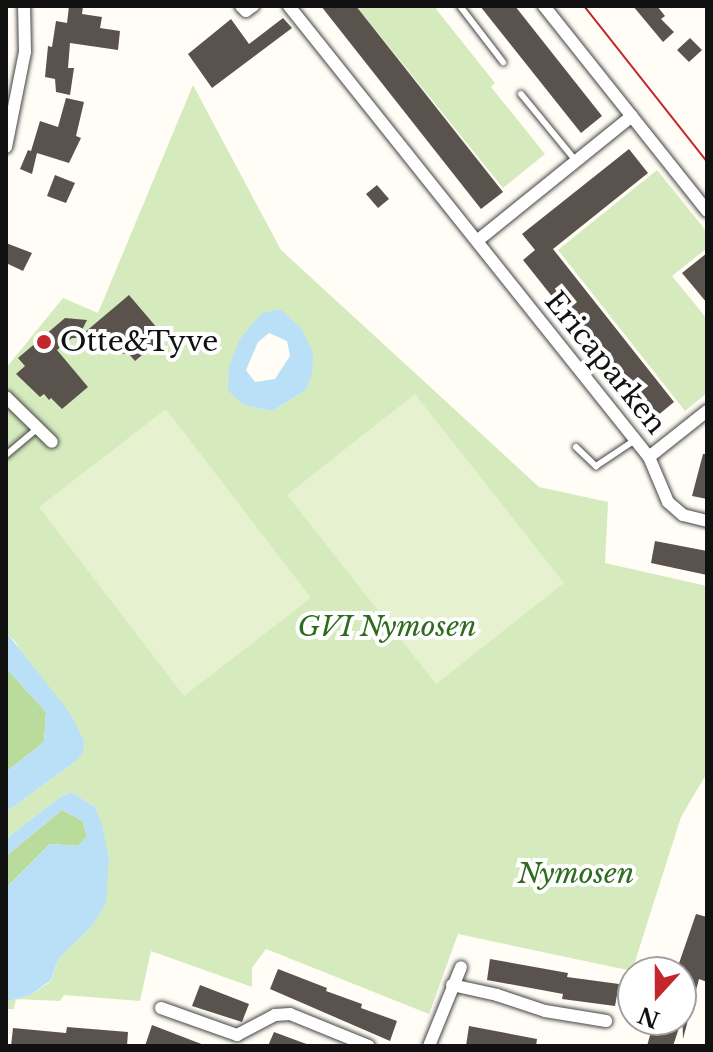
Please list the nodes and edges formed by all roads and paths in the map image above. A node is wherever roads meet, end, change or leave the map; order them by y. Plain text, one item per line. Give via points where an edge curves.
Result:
1 (24, 6) edge
2 (241, 6) edge
3 (253, 6) edge
4 (289, 6) edge
5 (460, 6) edge
6 (544, 6) edge
7 (503, 62) dead end
8 (521, 94) dead end
9 (632, 116) junction
10 (6, 147) edge
11 (576, 161) junction
12 (707, 211) edge
13 (477, 241) junction
14 (6, 397) edge
15 (707, 411) edge
16 (38, 428) junction
17 (635, 440) junction
18 (52, 442) dead end
19 (576, 447) dead end
20 (6, 455) edge
21 (649, 457) junction
22 (707, 521) edge
23 (461, 967) dead end
24 (452, 985) junction
25 (161, 1008) dead end
26 (606, 1021) dead end
27 (369, 1046) edge
28 (429, 1046) edge

1 - 10 street via 25,52
2 - 3 street via 246,11
4 - 13 street, Ericaparken
5 - 7 lane
6 - 9 street
8 - 11 lane
9 - 11 street
9 - 12 street
11 - 13 street
13 - 17 street, Ericaparken
14 - 16 street
15 - 21 street, Ericaparken
16 - 18 street
16 - 20 lane
17 - 19 lane via 596,466
17 - 21 street, Ericaparken
21 - 22 street via 668,502 683,515
23 - 24 street
24 - 26 street via 545,1011
24 - 28 street
25 - 27 street via 237,1035 275,1015 290,1014

